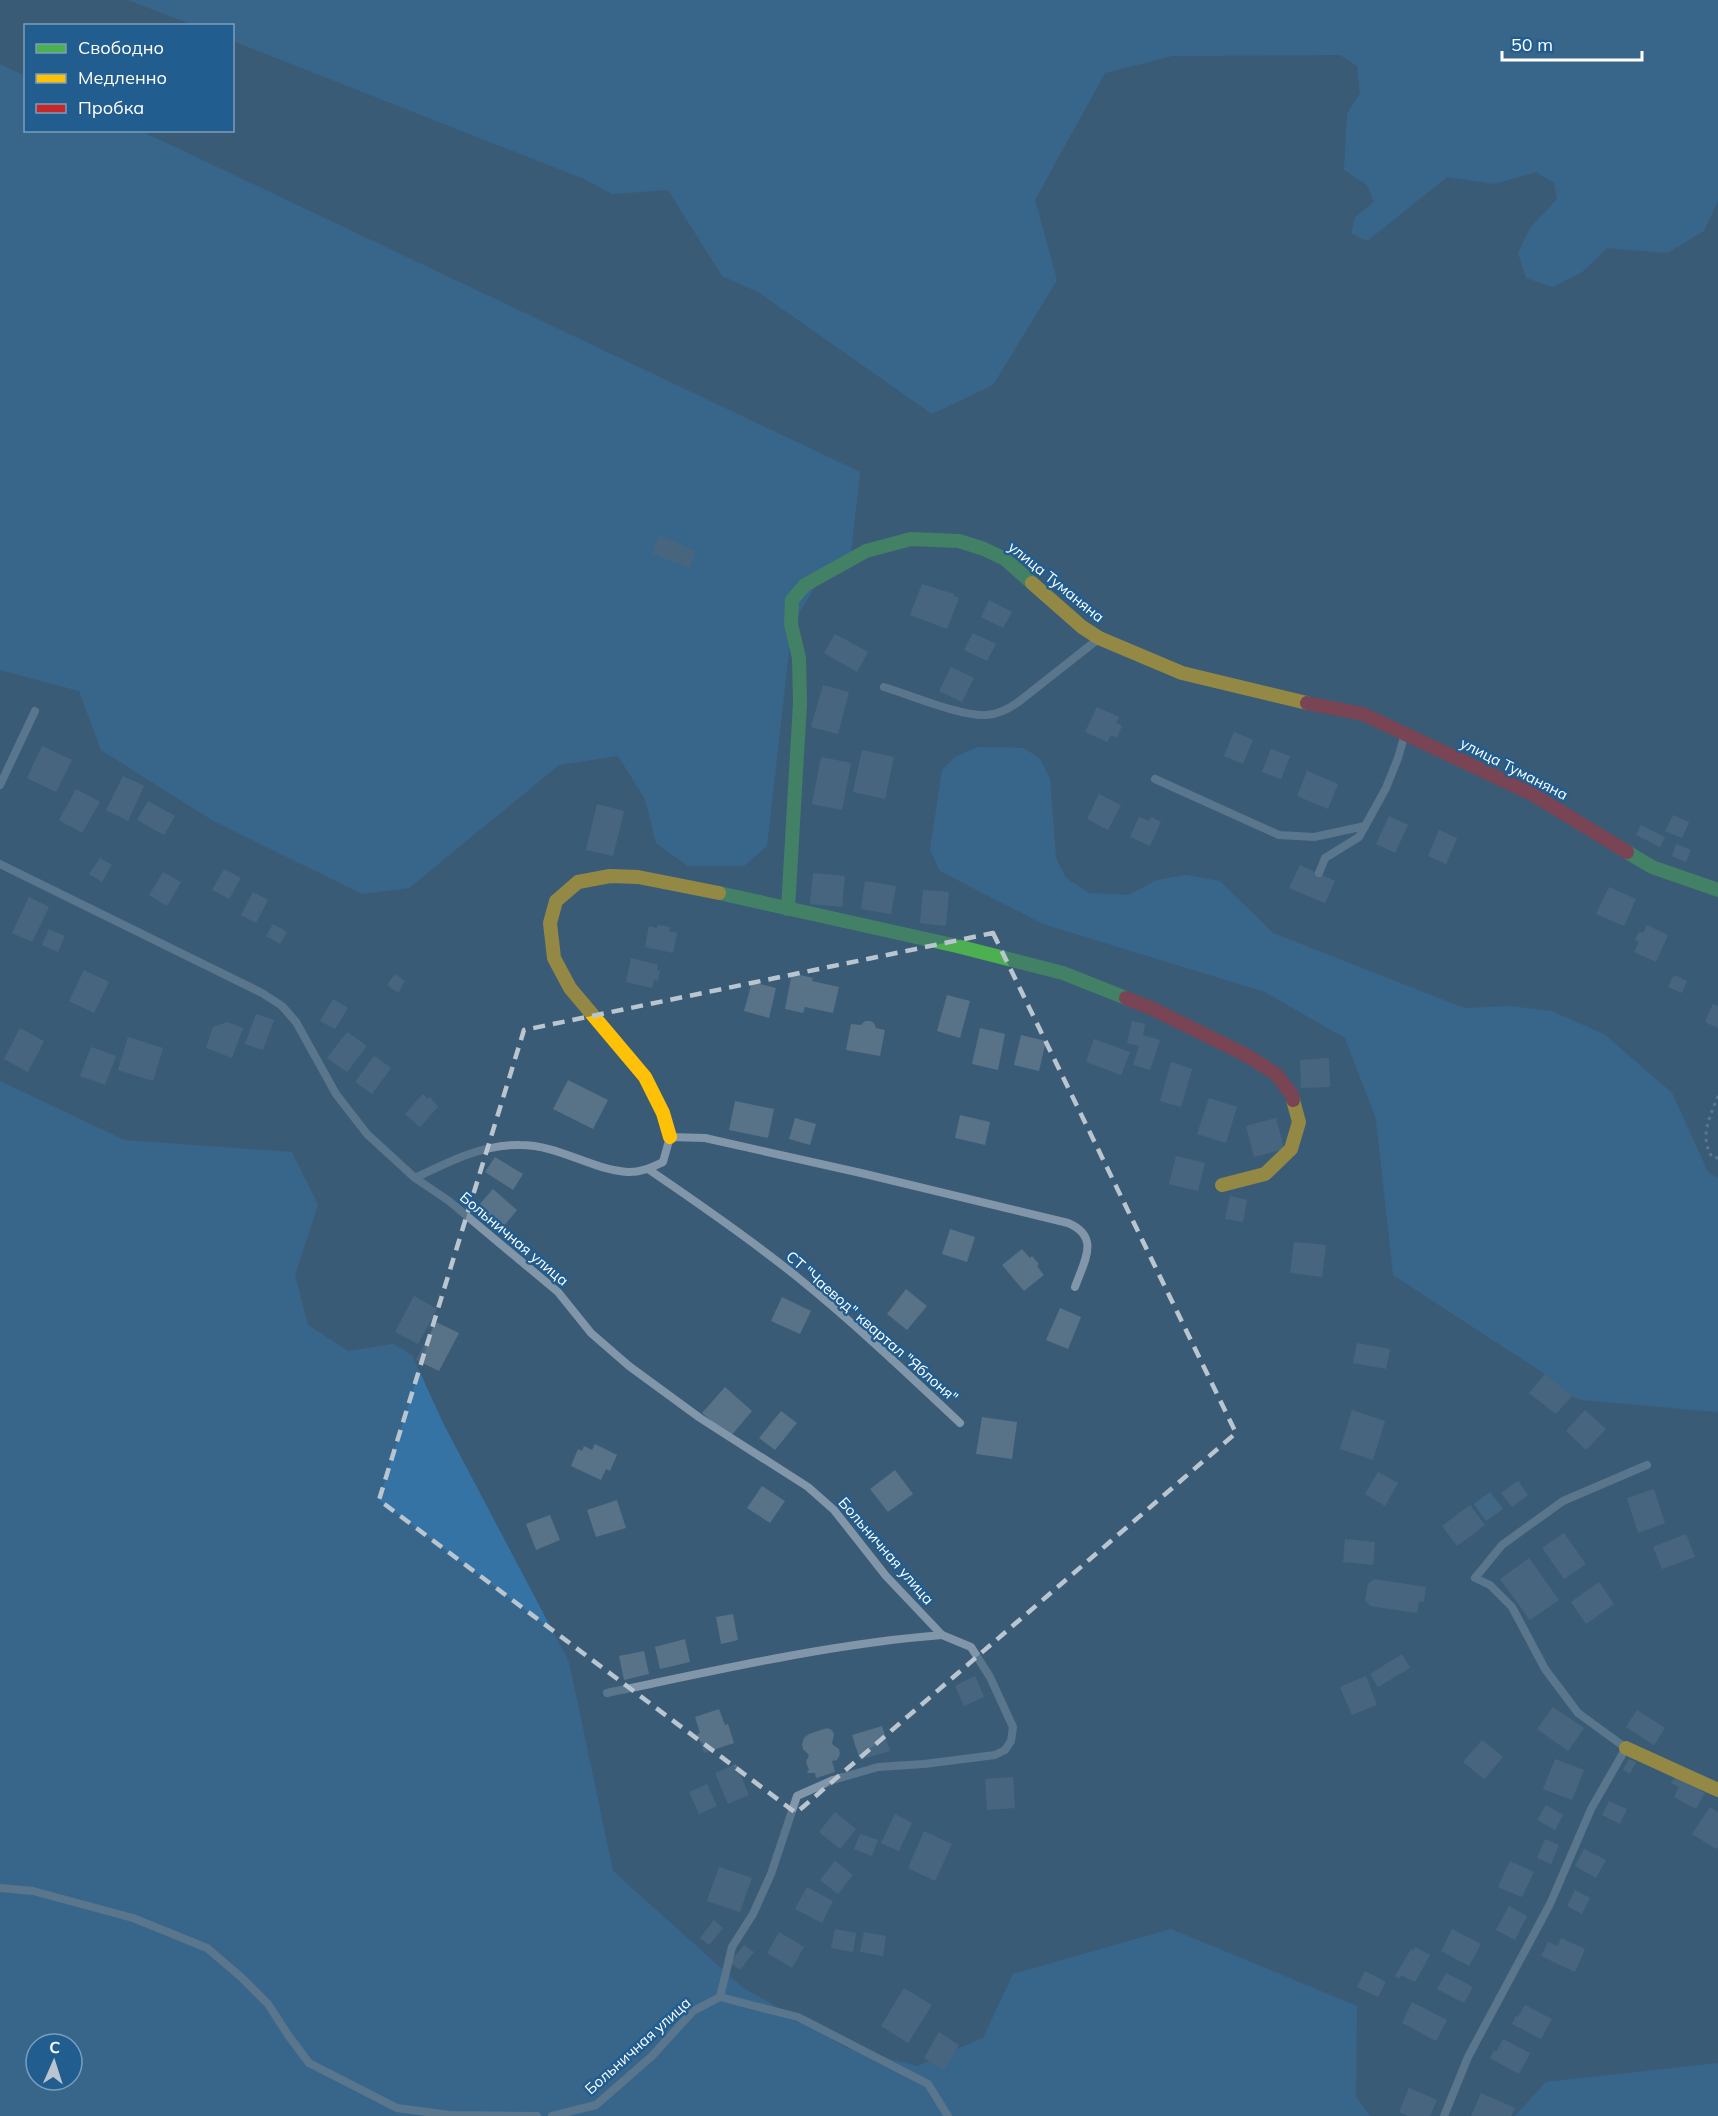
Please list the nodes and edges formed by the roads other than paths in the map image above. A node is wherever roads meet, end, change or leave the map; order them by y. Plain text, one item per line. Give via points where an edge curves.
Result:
1 (1100, 638) junction
2 (884, 687) dead end
3 (35, 711) dead end
4 (1405, 734) junction
5 (1155, 779) dead end
6 (0, 785) edge
7 (1365, 826) junction
8 (0, 864) edge
9 (1318, 873) dead end
10 (1718, 890) edge
11 (788, 909) junction
12 (670, 1137) junction
13 (648, 1169) junction
14 (415, 1178) junction
15 (1222, 1185) dead end
16 (1075, 1287) dead end
17 (960, 1423) dead end
18 (1647, 1465) dead end
19 (942, 1635) junction
20 (607, 1693) dead end
21 (1626, 1748) junction
22 (1718, 1790) edge
23 (0, 1888) edge
24 (720, 1997) junction
25 (537, 2116) edge
26 (552, 2116) edge
27 (948, 2116) edge
28 (1444, 2116) edge

1 - 2 lane via 1017,703 988,715 970,715
1 - 4 street, улица Туманяна via 1182,673 1363,714
1 - 11 street, улица Туманяна via 1082,627 1005,559 959,541 911,539 866,551 806,585 792,600 800,703
3 - 6 lane
4 - 7 lane via 1386,788
4 - 10 street, улица Туманяна via 1532,794 1652,867
5 - 7 lane via 1279,835 1314,837
7 - 9 lane via 1359,837 1325,858
8 - 14 lane, Больничная улица via 282,1006 296,1022 336,1094 367,1134
11 - 12 street via 701,889 610,876 578,882 556,902 550,923 554,958 570,988 645,1077
11 - 15 street via 1063,973 1151,1008 1276,1074 1292,1095 1299,1122 1291,1149 1265,1174
12 - 13 lane via 663,1162
12 - 16 lane via 705,1138 1068,1223 1080,1228 1087,1238 1088,1250
13 - 14 lane via 629,1172 553,1149 494,1146
13 - 17 lane, СТ "Чаевод" квартал "Яблоня" via 796,1276
14 - 19 lane, Больничная улица via 449,1201 558,1292 591,1333 628,1366 808,1487 834,1510 886,1576
18 - 21 lane via 1563,1501 1502,1545 1474,1578 1490,1584 1512,1607 1545,1669 1578,1713
19 - 20 lane via 776,1658
19 - 24 lane, Больничная улица via 971,1647 1013,1727 1011,1741 995,1755 878,1767 797,1796 762,1894 732,1947
21 - 22 street
21 - 28 lane via 1591,1809 1550,1904 1468,2057
23 - 25 lane via 33,1891 133,1918 207,1948 268,2004 309,2063 397,2108 449,2115
24 - 26 lane, Больничная улица via 693,2011 651,2056 596,2105
24 - 27 lane via 798,2017 928,2084

